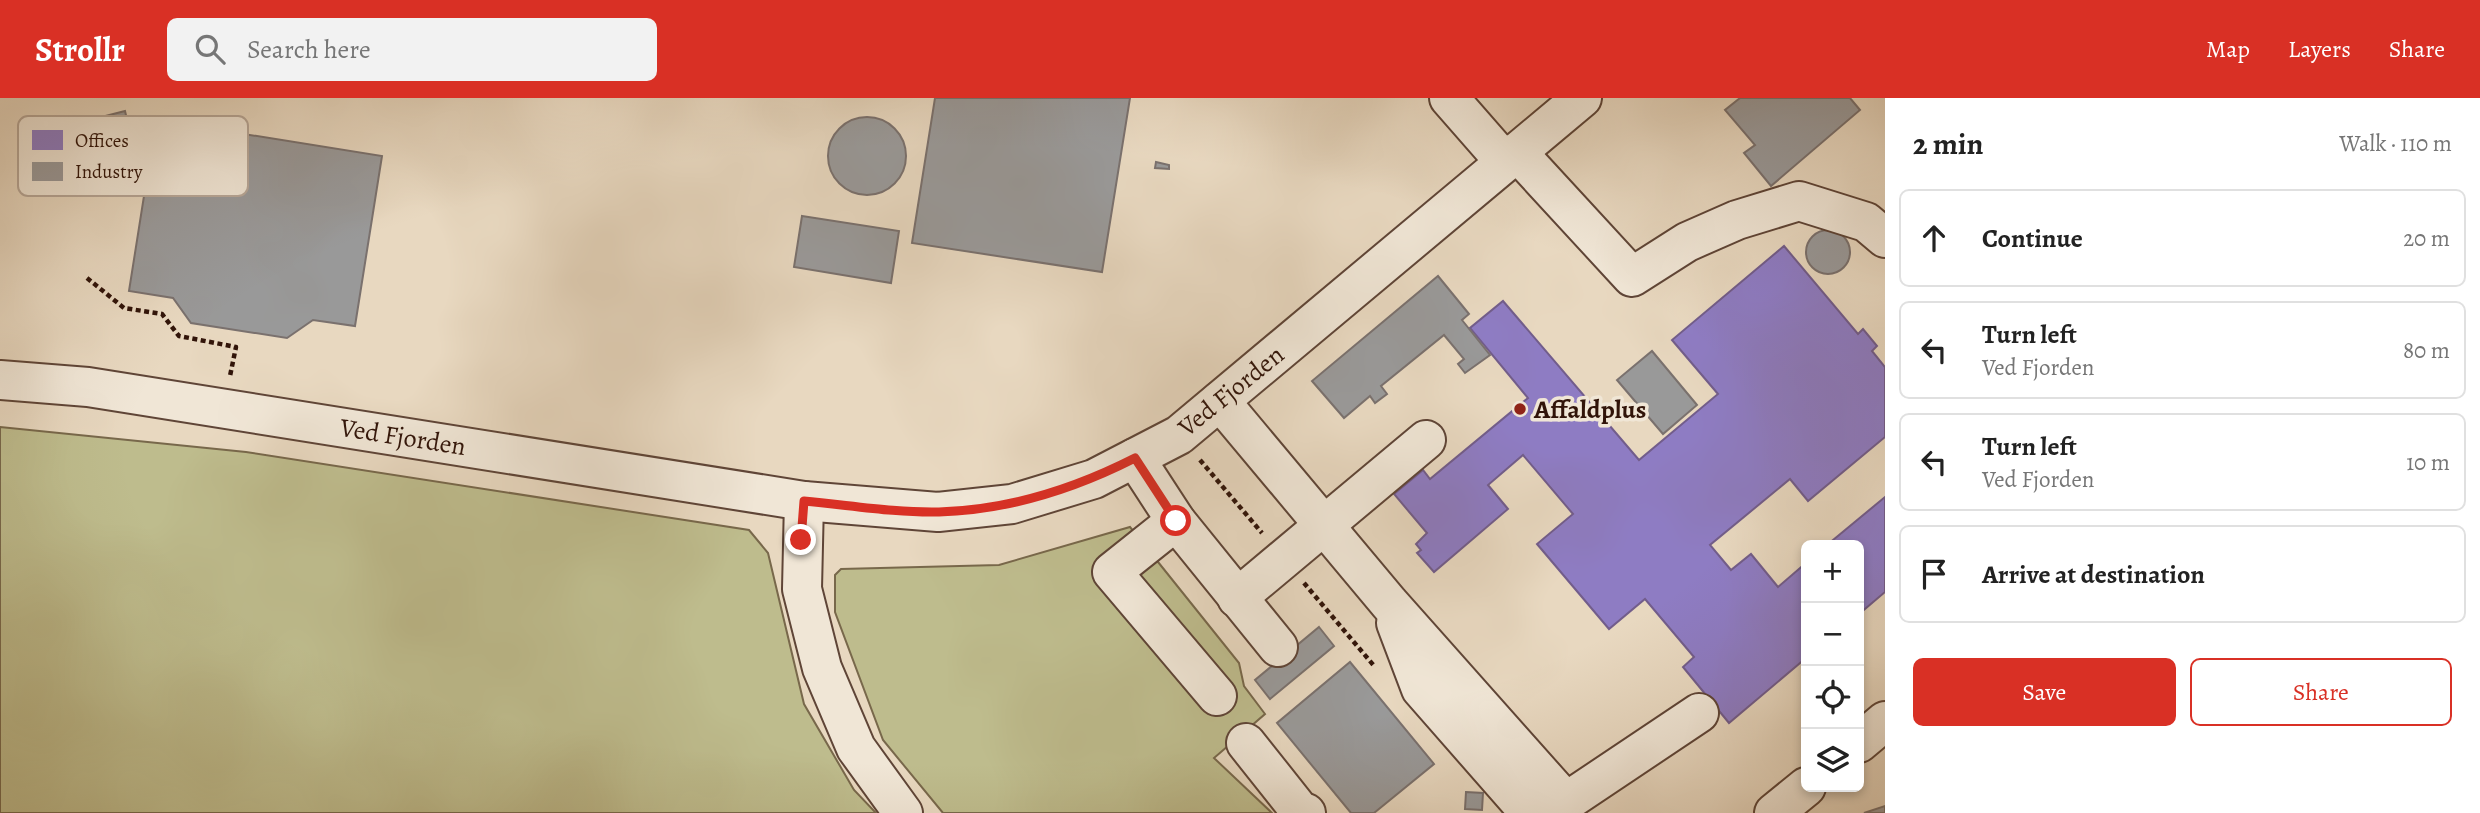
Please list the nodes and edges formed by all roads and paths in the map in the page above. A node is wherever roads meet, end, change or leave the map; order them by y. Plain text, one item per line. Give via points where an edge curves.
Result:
1 (1449, 98) edge
2 (1582, 98) edge
3 (1511, 157) junction
4 (1885, 238) edge
5 (87, 278) dead end
6 (0, 380) edge
7 (1220, 401) junction
8 (223, 408) junction
9 (1179, 435) junction
10 (1426, 440) dead end
11 (1135, 458) junction
12 (804, 501) junction
13 (1176, 521) junction
14 (1324, 526) junction
15 (1284, 559) junction
16 (1237, 598) junction
17 (1278, 647) dead end
18 (1383, 676) dead end
19 (1217, 696) dead end
20 (1699, 713) dead end
21 (1885, 721) edge
22 (1864, 739) edge
23 (1246, 743) dead end
24 (1801, 791) edge
25 (1559, 807) edge
26 (903, 813) edge
27 (1306, 813) edge
28 (1774, 813) edge

1 - 3 street
2 - 3 street, Ved Fjorden
3 - 4 street via 1632,277 1712,231 1799,201 1866,222
3 - 7 street, Ved Fjorden
5 - 8 path via 124,308 162,314 179,336 236,347
6 - 8 street, Ved Fjorden via 88,387
7 - 9 street, Ved Fjorden
7 - 14 street
8 - 12 street, Ved Fjorden
9 - 11 street, Ved Fjorden
9 - 15 path
10 - 14 street
11 - 12 street, Ved Fjorden via 1094,479 1012,505 938,512
11 - 13 street
12 - 26 street via 802,589 822,668 856,748
13 - 16 street
13 - 19 street via 1112,572
14 - 15 street
14 - 25 street
15 - 16 street
15 - 18 path
16 - 17 street
20 - 25 street
21 - 22 street
23 - 27 street
24 - 28 street

